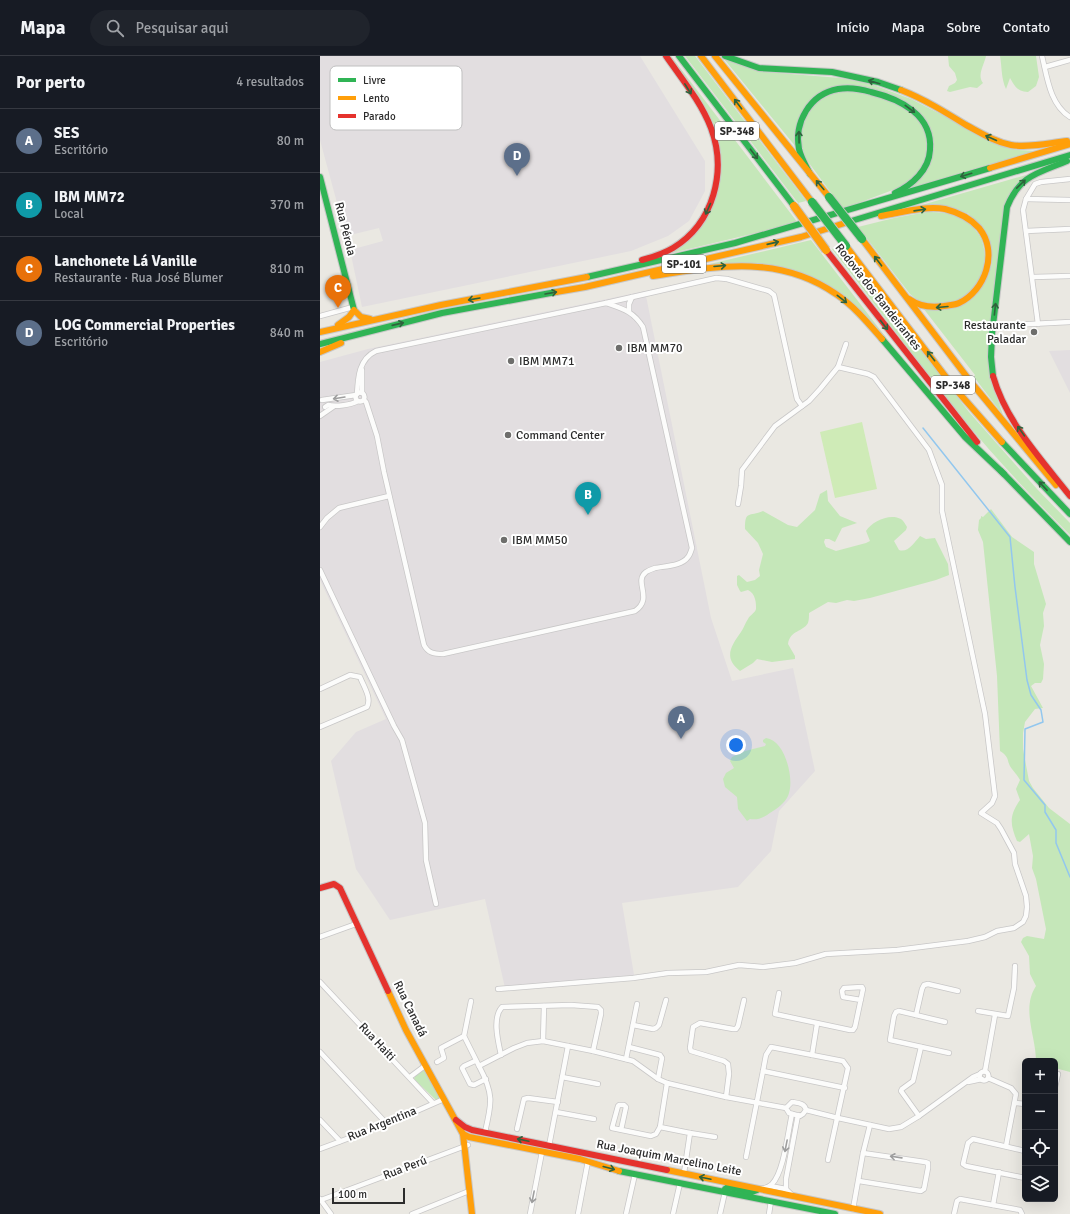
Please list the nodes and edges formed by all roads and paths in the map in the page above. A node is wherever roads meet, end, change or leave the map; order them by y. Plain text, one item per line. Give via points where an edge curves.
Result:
1 (666, 56) edge
2 (679, 56) edge
3 (701, 56) edge
4 (715, 56) edge
5 (725, 56) edge
6 (1042, 56) edge
7 (1070, 60) edge
8 (1045, 67) junction
9 (1070, 117) edge
10 (1070, 140) edge
11 (1070, 144) edge
12 (1070, 156) edge
13 (1070, 160) edge
14 (810, 174) junction
15 (320, 177) edge
16 (1070, 179) edge
17 (1026, 199) junction
18 (1070, 200) edge
19 (849, 210) junction
20 (854, 220) junction
21 (1070, 229) edge
22 (1026, 231) junction
23 (604, 274) junction
24 (1070, 276) edge
25 (1033, 278) junction
26 (894, 283) junction
27 (585, 287) junction
28 (632, 297) junction
29 (606, 303) junction
30 (353, 308) junction
31 (629, 311) junction
32 (320, 316) edge
33 (377, 318) junction
34 (1070, 322) edge
35 (1038, 324) junction
36 (1012, 325) dead end
37 (334, 328) junction
38 (373, 330) junction
39 (320, 332) edge
40 (320, 344) edge
41 (846, 344) dead end
42 (320, 352) edge
43 (838, 367) junction
44 (359, 394) junction
45 (321, 401) edge
46 (360, 401) junction
47 (333, 406) junction
48 (802, 406) junction
49 (326, 407) junction
50 (320, 409) edge
51 (320, 416) edge
52 (1004, 474) junction
53 (389, 496) junction
54 (1070, 496) edge
55 (1070, 500) edge
56 (738, 504) dead end
57 (1070, 514) edge
58 (320, 527) edge
59 (1070, 542) edge
60 (320, 570) edge
61 (320, 689) edge
62 (320, 727) edge
63 (320, 888) edge
64 (436, 904) dead end
65 (356, 924) junction
66 (320, 937) edge
67 (1015, 966) dead end
68 (320, 982) edge
69 (498, 989) dead end
70 (958, 991) dead end
71 (779, 993) dead end
72 (666, 1000) dead end
73 (744, 1000) dead end
74 (861, 1000) junction
75 (471, 1001) dead end
76 (638, 1004) dead end
77 (544, 1006) junction
78 (978, 1011) dead end
79 (916, 1015) junction
80 (995, 1015) junction
81 (945, 1022) dead end
82 (817, 1024) junction
83 (633, 1025) junction
84 (464, 1036) junction
85 (543, 1041) junction
86 (568, 1046) junction
87 (629, 1047) junction
88 (921, 1048) junction
89 (593, 1051) junction
90 (320, 1052) edge
91 (949, 1053) dead end
92 (501, 1055) junction
93 (812, 1055) junction
94 (626, 1059) junction
95 (475, 1061) junction
96 (437, 1062) dead end
97 (426, 1065) junction
98 (479, 1066) junction
99 (763, 1071) junction
100 (985, 1071) junction
101 (410, 1077) junction
102 (562, 1077) junction
103 (981, 1077) junction
104 (988, 1077) junction
105 (486, 1079) junction
106 (658, 1079) junction
107 (667, 1083) junction
108 (598, 1084) dead end
109 (845, 1088) junction
110 (726, 1097) junction
111 (444, 1099) junction
112 (558, 1102) junction
113 (757, 1102) junction
114 (1015, 1102) junction
115 (1022, 1103) edge
116 (433, 1104) junction
117 (786, 1108) junction
118 (806, 1110) junction
119 (556, 1112) junction
120 (792, 1114) junction
121 (798, 1115) junction
122 (919, 1116) junction
123 (838, 1118) junction
124 (594, 1119) dead end
125 (320, 1120) edge
126 (456, 1120) junction
127 (387, 1124) junction
128 (870, 1125) junction
129 (660, 1127) junction
130 (517, 1129) dead end
131 (621, 1130) junction
132 (485, 1132) junction
133 (690, 1133) junction
134 (462, 1134) junction
135 (715, 1137) dead end
136 (478, 1139) junction
137 (340, 1141) junction
138 (549, 1146) junction
139 (1006, 1146) junction
140 (465, 1147) junction
141 (320, 1149) edge
142 (1022, 1150) edge
143 (542, 1152) junction
144 (863, 1153) junction
145 (746, 1157) dead end
146 (828, 1160) dead end
147 (588, 1162) junction
148 (649, 1167) junction
149 (668, 1171) junction
150 (999, 1172) junction
151 (684, 1173) junction
152 (634, 1174) junction
153 (647, 1176) junction
154 (1022, 1177) edge
155 (667, 1180) junction
156 (859, 1181) junction
157 (680, 1183) junction
158 (770, 1186) junction
159 (761, 1189) junction
160 (786, 1189) junction
161 (469, 1191) junction
162 (725, 1192) junction
163 (795, 1197) junction
164 (320, 1200) edge
165 (771, 1201) junction
166 (781, 1203) junction
167 (824, 1203) junction
168 (992, 1205) junction
169 (853, 1209) junction
170 (817, 1212) edge
171 (331, 1214) edge
172 (412, 1214) edge
173 (472, 1214) edge
174 (530, 1214) edge
175 (578, 1214) edge
176 (626, 1214) edge
177 (673, 1214) edge
178 (720, 1214) edge
179 (768, 1214) edge
180 (835, 1214) edge
181 (880, 1214) edge
182 (954, 1214) edge
183 (1022, 1214) edge

1 -> 23 main road via 702,111 714,136 719,164 715,193 703,220 675,247
2 -> 52 main road, Rodovia dos Bandeirantes / SP-348, bridge via 938,395
57 -> 3 main road, Rodovia dos Bandeirantes / SP-348, bridge via 952,385
4 - 14 main road
10 -> 5 main road via 1024,146 1012,145 984,135 911,94 878,82 832,72 759,68
6 - 8 street
7 - 8 street
8 - 9 street via 1058,107
11 -> 19 main road, SP-101
12 - 20 main road, SP-101
54 -> 13 main road via 1002,402 992,371 991,353 1007,207 1023,181
14 -> 19 main road via 800,150 798,132 805,111 818,98 837,90 857,89 887,97 911,109 923,122 929,136 929,156 925,167 911,184
26 -> 14 main road, bridge
15 - 30 main road, Rua Pérola
16 - 17 street via 1035,184
17 - 18 street
17 - 22 street via 1023,210
19 - 23 main road, SP-101 via 735,243
20 -> 26 main road via 936,208 964,215 983,233 989,263 981,284 964,300 942,307 925,306 910,300
27 -> 20 main road, SP-101 via 801,236
21 - 22 street
22 - 25 street
23 -> 33 main road, SP-101
24 - 25 street
25 - 35 street
26 - 55 main road via 970,381
38 -> 27 main road, SP-101
27 -> 52 main road via 744,264 781,269 821,284 842,298 861,316 961,432
28 - 29 street
28 - 31 street
28 - 48 street via 716,278 774,294 797,398
29 - 31 street
29 - 44 street via 376,351 368,354 364,360
30 - 32 street
30 - 33 main road via 361,318
30 - 37 main road via 349,317
31 - 53 street via 643,327 692,548 688,557 679,563 646,572 641,584 644,599 639,609 450,652 437,654 428,651 424,645
33 - 37 main road, SP-101
34 - 35 street
35 - 36 street
37 - 39 main road, SP-101
38 - 40 main road, SP-101
38 - 42 main road
41 - 43 street
43 - 48 street
43 - 69 street via 874,377 929,450 939,475 943,494 942,511 985,714 995,796 992,804 982,813 997,823 1013,848 1015,864 1027,902 1023,922 1014,928 968,941 921,947 826,954 795,963 739,965 706,972 668,973
44 -> 45 street
44 - 46 street via 356,399
44 - 46 street via 365,397
45 - 49 street via 326,403
46 - 47 street
46 - 53 street via 366,402 370,412
47 - 49 street
47 - 51 street
48 - 56 street via 775,426 742,470
49 - 50 street
52 - 59 main road, Rodovia dos Bandeirantes / SP-348
53 - 58 street via 339,508
60 - 64 street via 402,740 425,823 426,860
61 - 62 street via 355,675 360,677 369,703 367,707
63 - 65 main road, Rua Canadá via 330,884 338,885
65 - 66 street
65 - 97 main road, Rua Canadá via 406,1030
67 - 80 street via 1009,1014
68 - 101 street, Rua Haiti
70 - 79 street via 924,985
71 - 82 street via 776,1014
72 - 83 street via 656,1028
73 - 110 street via 736,1029 700,1023 693,1027 691,1051 728,1064
74 - 74 street via 862,987 842,990 843,997
74 - 82 street via 856,1027 853,1030
75 - 84 street
76 - 83 street
77 - 85 street
77 - 89 street via 598,1007 601,1014
77 - 92 street via 502,1007 497,1015 497,1039
78 - 80 street
79 - 81 street
79 - 88 street via 896,1012 889,1038
80 - 100 street
82 - 93 street
83 - 87 street
84 - 95 street
84 - 96 street via 441,1048 444,1058
85 - 86 street
85 - 92 street via 527,1043
86 - 89 street
86 - 102 street
87 - 94 street
87 - 106 street via 660,1055 662,1058
88 - 91 street
88 - 122 street via 913,1081 901,1091
89 - 94 street
90 - 127 street
92 - 98 street
93 - 99 street via 771,1047 766,1055
93 - 109 street via 843,1061 848,1068
94 - 106 street
95 - 98 street
95 - 105 street via 462,1068 470,1084 474,1085
97 - 101 street
97 - 111 main road, Rua Canadá
98 - 105 street
99 - 109 street
99 - 113 street
100 - 103 street
100 - 104 street via 988,1072
101 - 116 street, Rua Haiti
102 - 108 street
102 - 112 street
103 - 104 street via 984,1080
103 - 122 street via 973,1077
104 - 114 street via 1013,1089 1016,1094
105 - 132 street via 491,1103
106 - 107 street
107 - 110 street
107 - 129 street
109 - 123 street
110 - 113 street
111 - 116 street, Rua Argentina
111 - 126 main road, Rua Canadá
112 - 119 street
112 - 130 street via 524,1099
113 - 117 street
113 - 145 street
114 - 115 street
114 - 139 street
116 - 127 street, Rua Argentina
117 - 118 street via 792,1102 801,1104
117 - 120 street
118 - 121 street
118 - 123 street
119 - 124 street
119 - 138 street
120 - 121 street
120 -> 158 street via 782,1165
121 - 160 street
122 - 128 street via 901,1127
123 - 128 street
123 - 146 street
125 - 137 street
126 - 132 main road, Rua Joaquim Marcelino Leite via 465,1127
126 - 134 main road, Rua Canadá
127 - 137 street, Rua Argentina
128 - 144 street
129 - 131 street via 656,1134 651,1136
129 - 133 street
131 - 131 street via 612,1128 618,1106 624,1105 626,1107
138 -> 132 main road, Rua Joaquim Marcelino Leite
133 - 135 street
133 - 151 street
134 - 136 main road, Rua Joaquim Marcelino Leite
134 - 140 main road, Rua Canadá
136 - 140 main road
136 - 143 main road, Rua Joaquim Marcelino Leite
137 - 141 street, Rua Argentina
138 - 148 main road, Rua Joaquim Marcelino Leite
139 - 142 street
139 - 150 street via 973,1139 968,1143 964,1166
140 - 161 main road, Rua Canadá
140 - 164 street, Rua Perú
143 - 147 main road, Rua Joaquim Marcelino Leite
143 -> 174 street
144 - 156 street
156 -> 144 street via 921,1191 924,1189 928,1168 928,1163 925,1162
147 -> 152 main road, Rua Joaquim Marcelino Leite
147 - 175 street
148 - 149 main road, Rua Joaquim Marcelino Leite
148 - 153 main road via 650,1173
149 - 151 main road, Rua Joaquim Marcelino Leite
149 - 155 main road via 665,1175
150 - 154 street
150 - 168 street
159 -> 151 main road, Rua Joaquim Marcelino Leite
152 - 153 main road, Rua Joaquim Marcelino Leite
152 - 176 street
153 - 155 main road, Rua Joaquim Marcelino Leite
155 - 157 main road, Rua Joaquim Marcelino Leite
156 - 169 street
157 - 162 main road, Rua Joaquim Marcelino Leite
157 - 177 street
158 - 159 street
158 - 160 street
159 - 162 main road via 752,1192 728,1187
159 - 163 main road, Rua Joaquim Marcelino Leite
160 - 163 street
161 - 172 street
161 - 173 main road, Rua Canadá
162 - 165 main road, Rua Joaquim Marcelino Leite
162 - 178 street
163 - 167 main road, Rua Joaquim Marcelino Leite
164 - 171 street
165 - 166 main road, Rua Joaquim Marcelino Leite
165 - 179 street
166 - 167 main road via 792,1202 819,1208 824,1206
166 - 170 main road, Rua Joaquim Marcelino Leite
167 - 169 main road, Rua Joaquim Marcelino Leite
168 - 182 street via 960,1199 957,1201
168 - 183 street via 1020,1210
169 - 181 main road, Rua Joaquim Marcelino Leite
170 - 180 main road, Rua Joaquim Marcelino Leite

